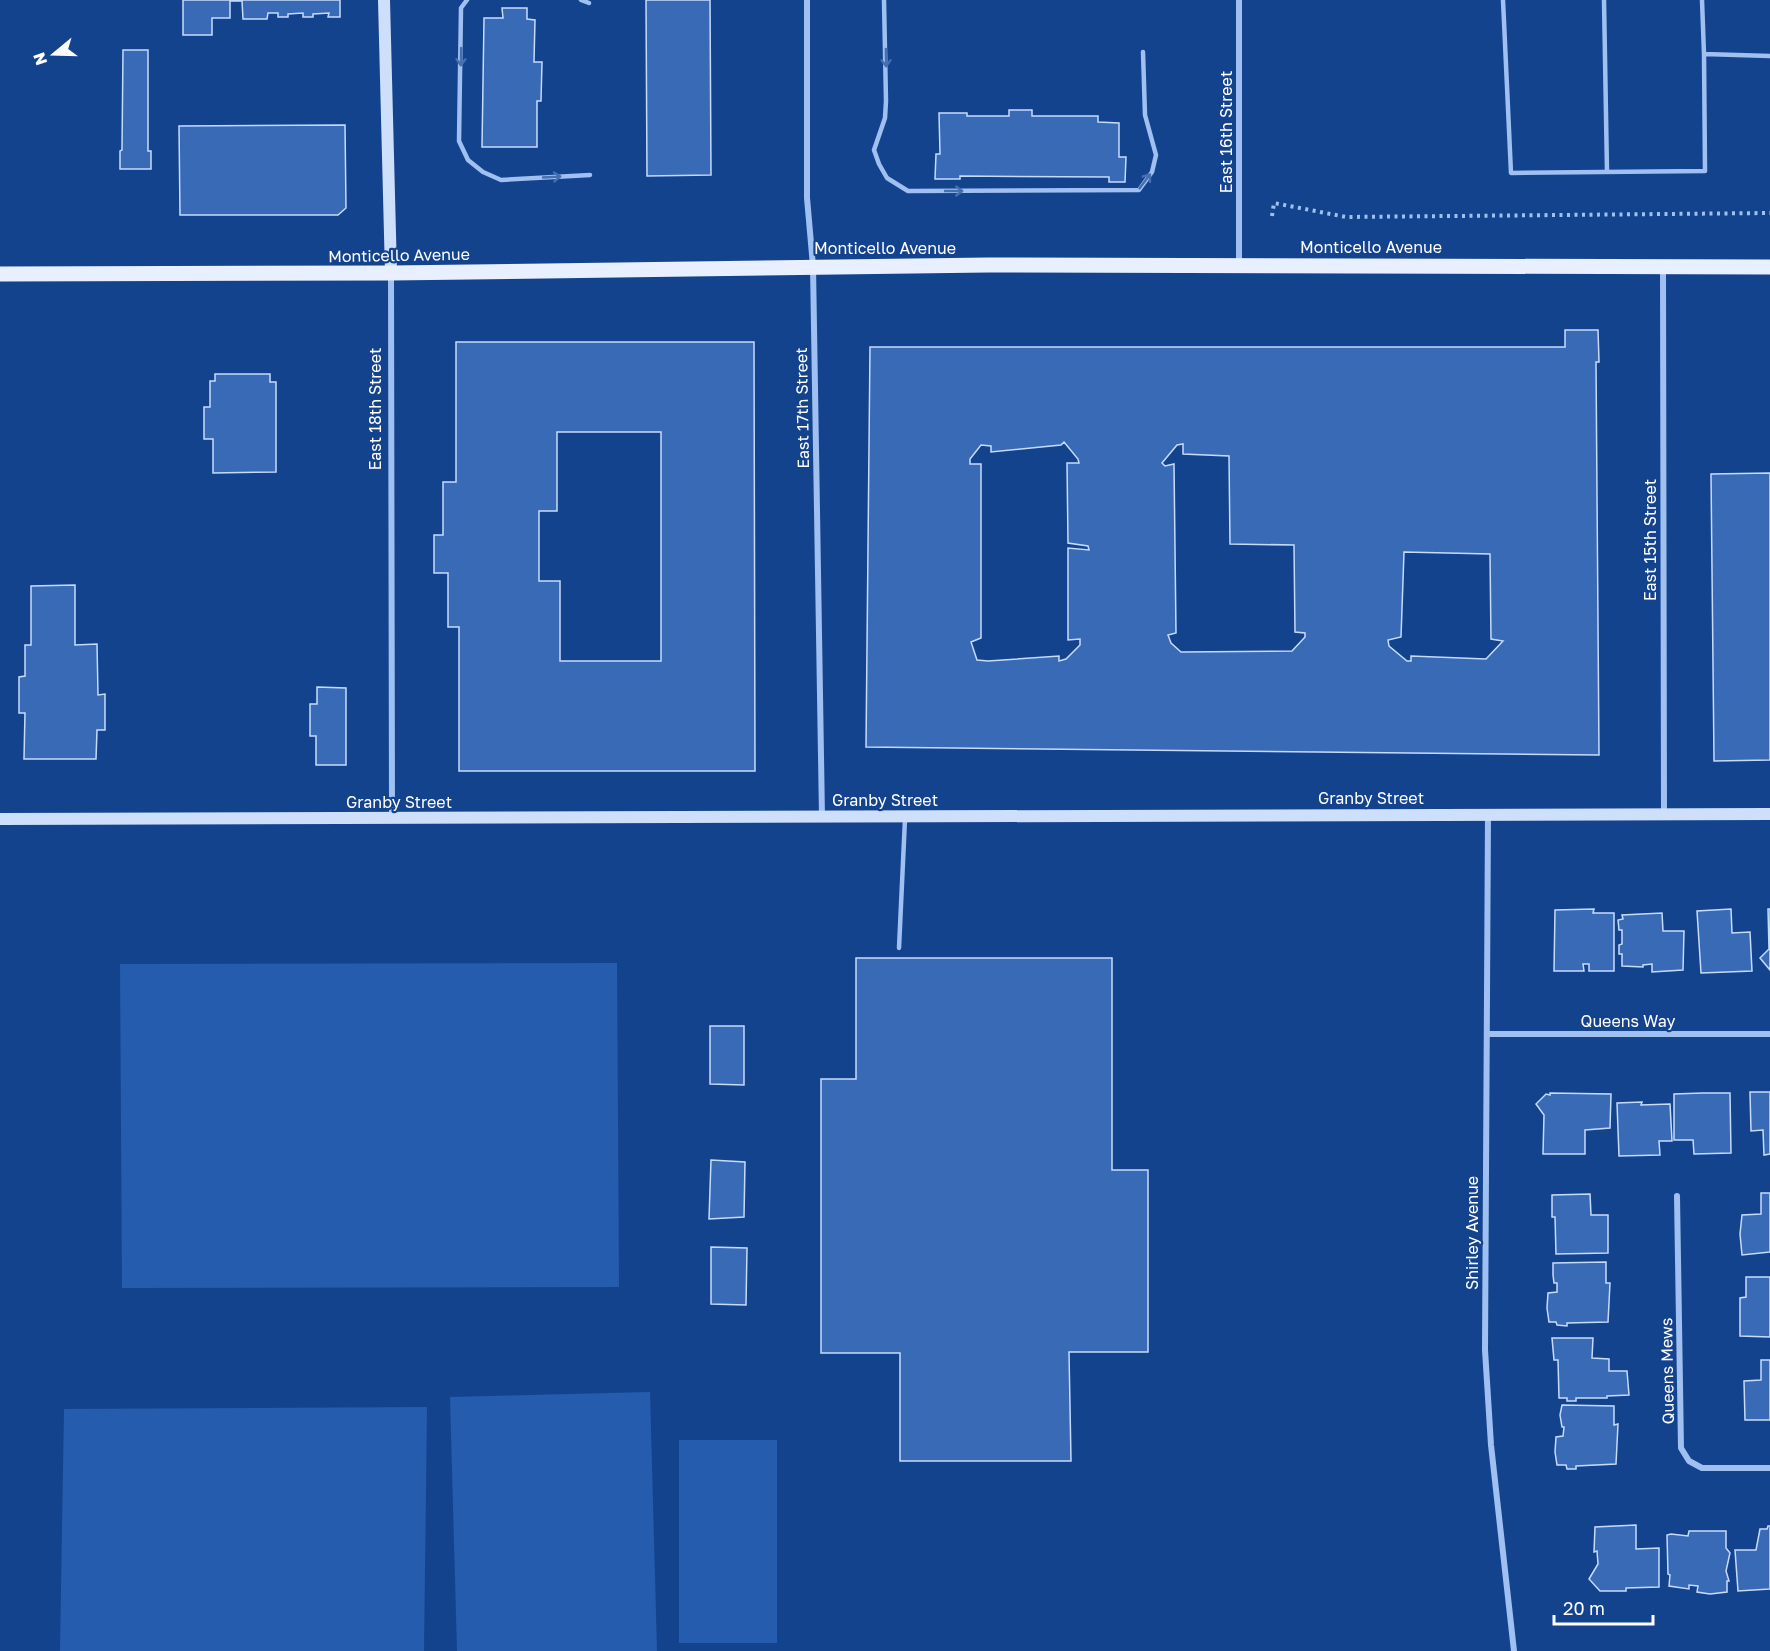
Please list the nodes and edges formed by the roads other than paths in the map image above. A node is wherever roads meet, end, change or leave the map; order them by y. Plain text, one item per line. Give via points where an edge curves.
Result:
1 (384, 0) edge
2 (467, 0) edge
3 (581, 0) edge
4 (807, 0) edge
5 (884, 0) edge
6 (1239, 0) edge
7 (1503, 0) edge
8 (1604, 0) edge
9 (1702, 0) edge
10 (589, 3) dead end
11 (1143, 52) dead end
12 (1704, 54) junction
13 (1770, 56) edge
14 (1607, 172) junction
15 (590, 175) dead end
16 (1239, 264) junction
17 (813, 266) junction
18 (1663, 266) junction
19 (1770, 267) edge
20 (391, 273) junction
21 (0, 274) edge
22 (1770, 813) edge
23 (1488, 814) junction
24 (1664, 814) junction
25 (905, 816) junction
26 (822, 817) junction
27 (0, 819) edge
28 (392, 819) junction
29 (899, 948) dead end
30 (1487, 1034) junction
31 (1770, 1034) edge
32 (1677, 1196) dead end
33 (1770, 1467) edge
34 (1514, 1651) edge

1 - 20 street, East 18th Street
2 -> 15 lane via 461,8 459,141 468,159 501,180
3 - 10 lane
4 - 17 street, East 17th Street via 807,198
5 -> 11 lane via 885,118 874,150 887,178 908,191 1138,190 1152,172 1156,155 1145,115
6 - 16 street, East 16th Street
7 - 14 lane via 1511,173
8 - 14 lane
9 - 12 lane
12 - 13 lane
12 - 14 lane via 1705,171
16 - 17 main road, Monticello Avenue
16 - 18 main road, Monticello Avenue
17 - 20 main road, Monticello Avenue
17 - 26 street, East 17th Street
18 - 19 main road, Monticello Avenue
18 - 24 street, East 15th Street
20 - 21 main road, Monticello Avenue
20 - 28 street, East 18th Street
22 - 24 street, Granby Street
23 - 24 street, Granby Street
23 - 25 street, Granby Street
23 - 30 street, Shirley Avenue
25 - 26 street, Granby Street
25 - 29 lane
26 - 28 street, Granby Street
27 - 28 street, Granby Street
30 - 31 street, Queens Way
30 - 34 street, Shirley Avenue via 1485,1350 1491,1445
32 - 33 street, Queens Mews via 1681,1448 1689,1461 1702,1468

